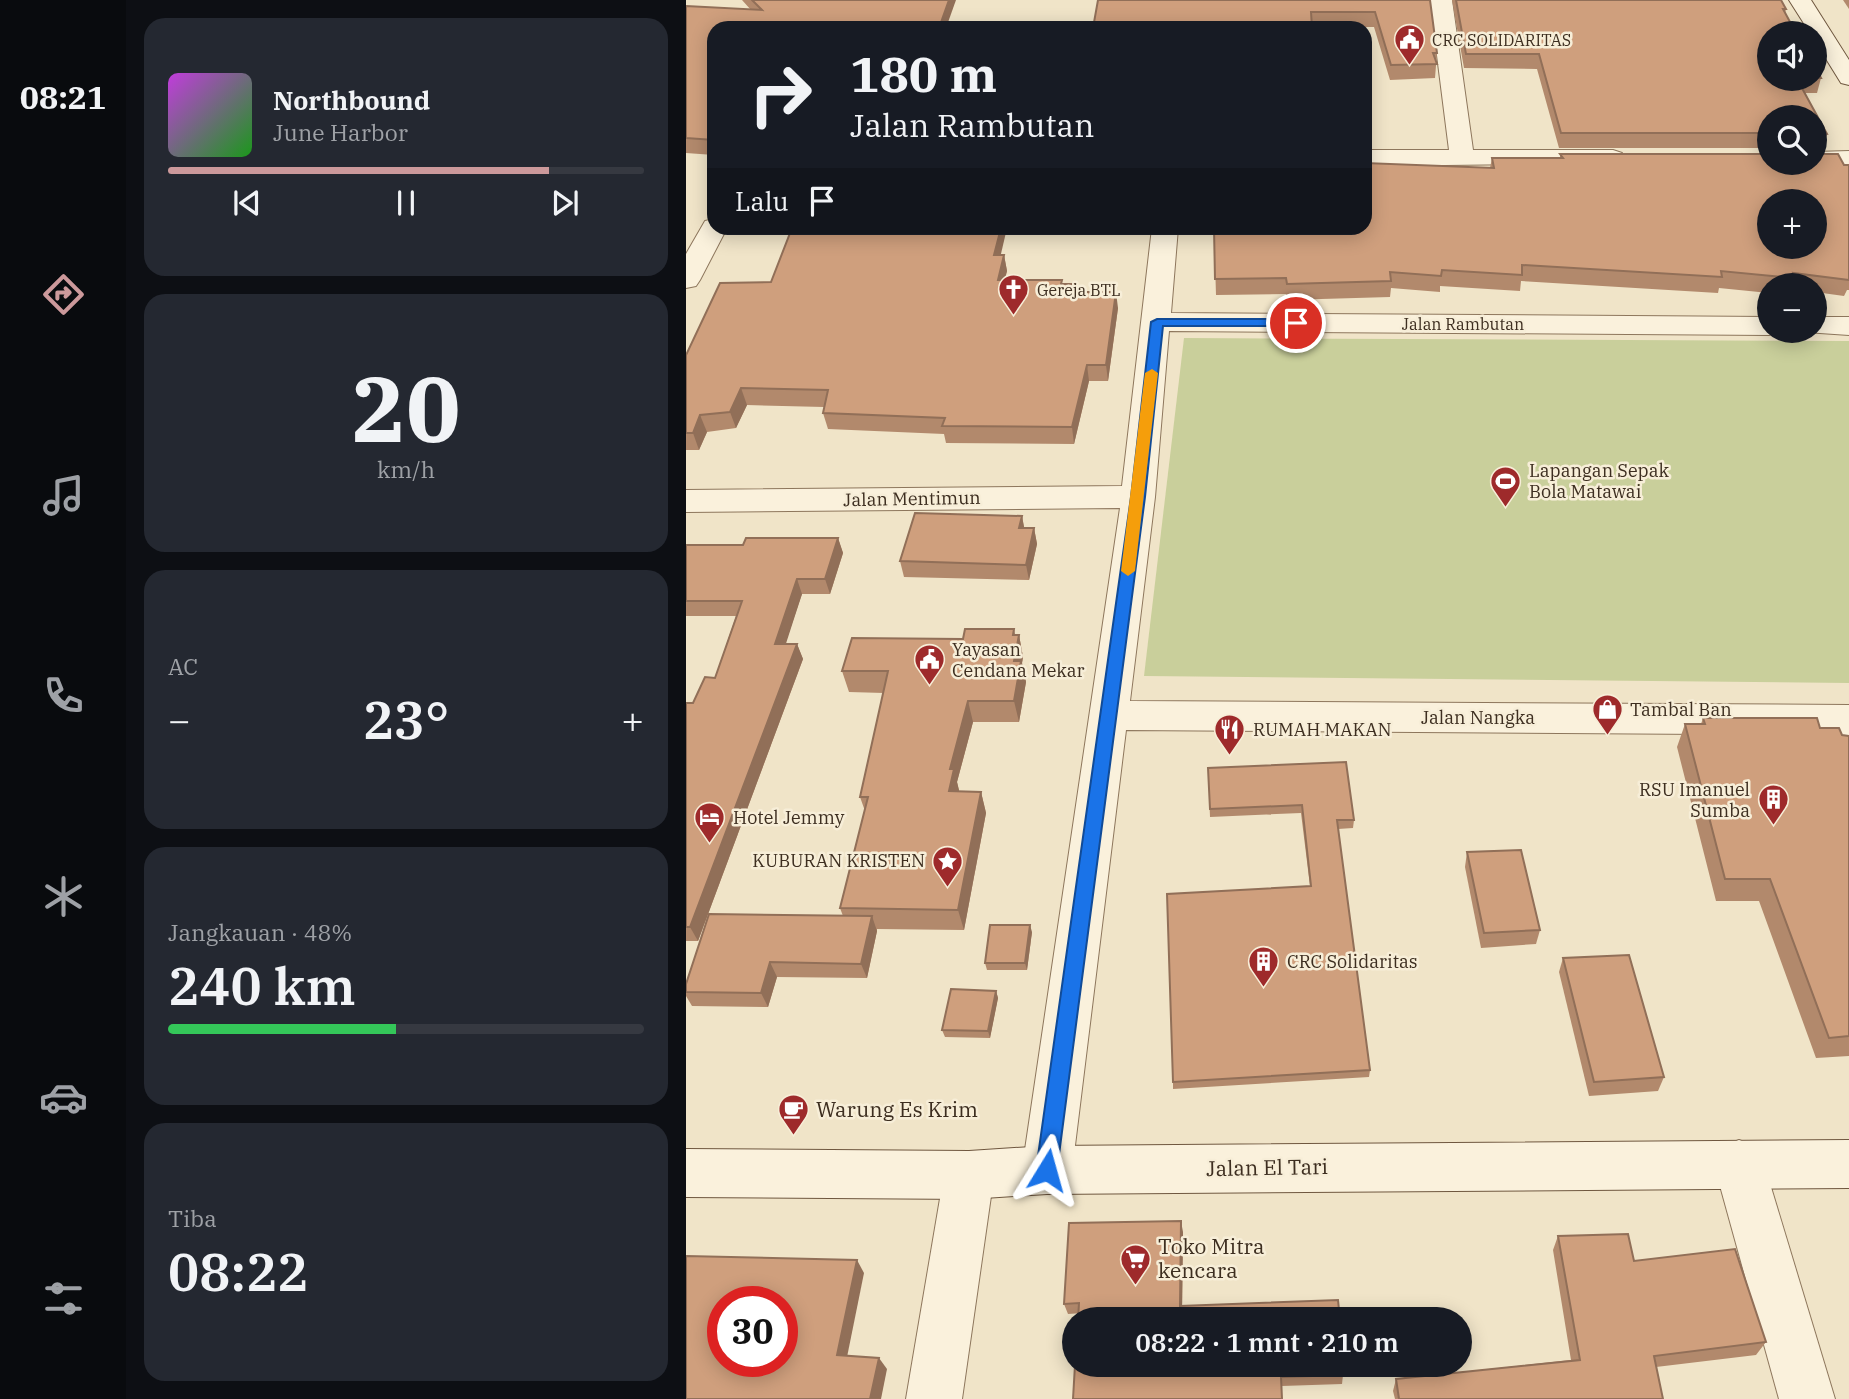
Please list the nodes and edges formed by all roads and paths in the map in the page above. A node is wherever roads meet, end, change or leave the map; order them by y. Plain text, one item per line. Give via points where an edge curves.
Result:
1 (1441, 0) edge
2 (1800, 0) edge
3 (1849, 78) edge
4 (1372, 158) edge
5 (1462, 158) junction
6 (1644, 158) edge
7 (1827, 159) edge
8 (1849, 159) edge
9 (710, 235) edge
10 (1164, 235) edge
11 (686, 280) edge
12 (1157, 322) junction
13 (1757, 326) edge
14 (1827, 326) edge
15 (1849, 326) edge
16 (1138, 497) junction
17 (686, 501) edge
18 (1108, 715) junction
19 (1849, 720) edge
20 (1739, 1164) junction
21 (1849, 1164) edge
22 (1047, 1170) junction
23 (686, 1173) edge
24 (969, 1175) junction
25 (934, 1399) edge
26 (1807, 1399) edge

1 - 5 street
2 - 3 street
4 - 5 street
5 - 6 street
7 - 8 street
9 - 11 street
10 - 12 street
12 - 13 street, Jalan Rambutan
12 - 16 street
14 - 15 street
16 - 17 street, Jalan Mentimun
16 - 18 street
18 - 19 street, Jalan Nangka
18 - 22 street
20 - 21 street, Jalan El Tari
20 - 22 street, Jalan El Tari
20 - 26 street
22 - 24 street, Jalan El Tari
23 - 24 street, Jalan El Tari
24 - 25 street

